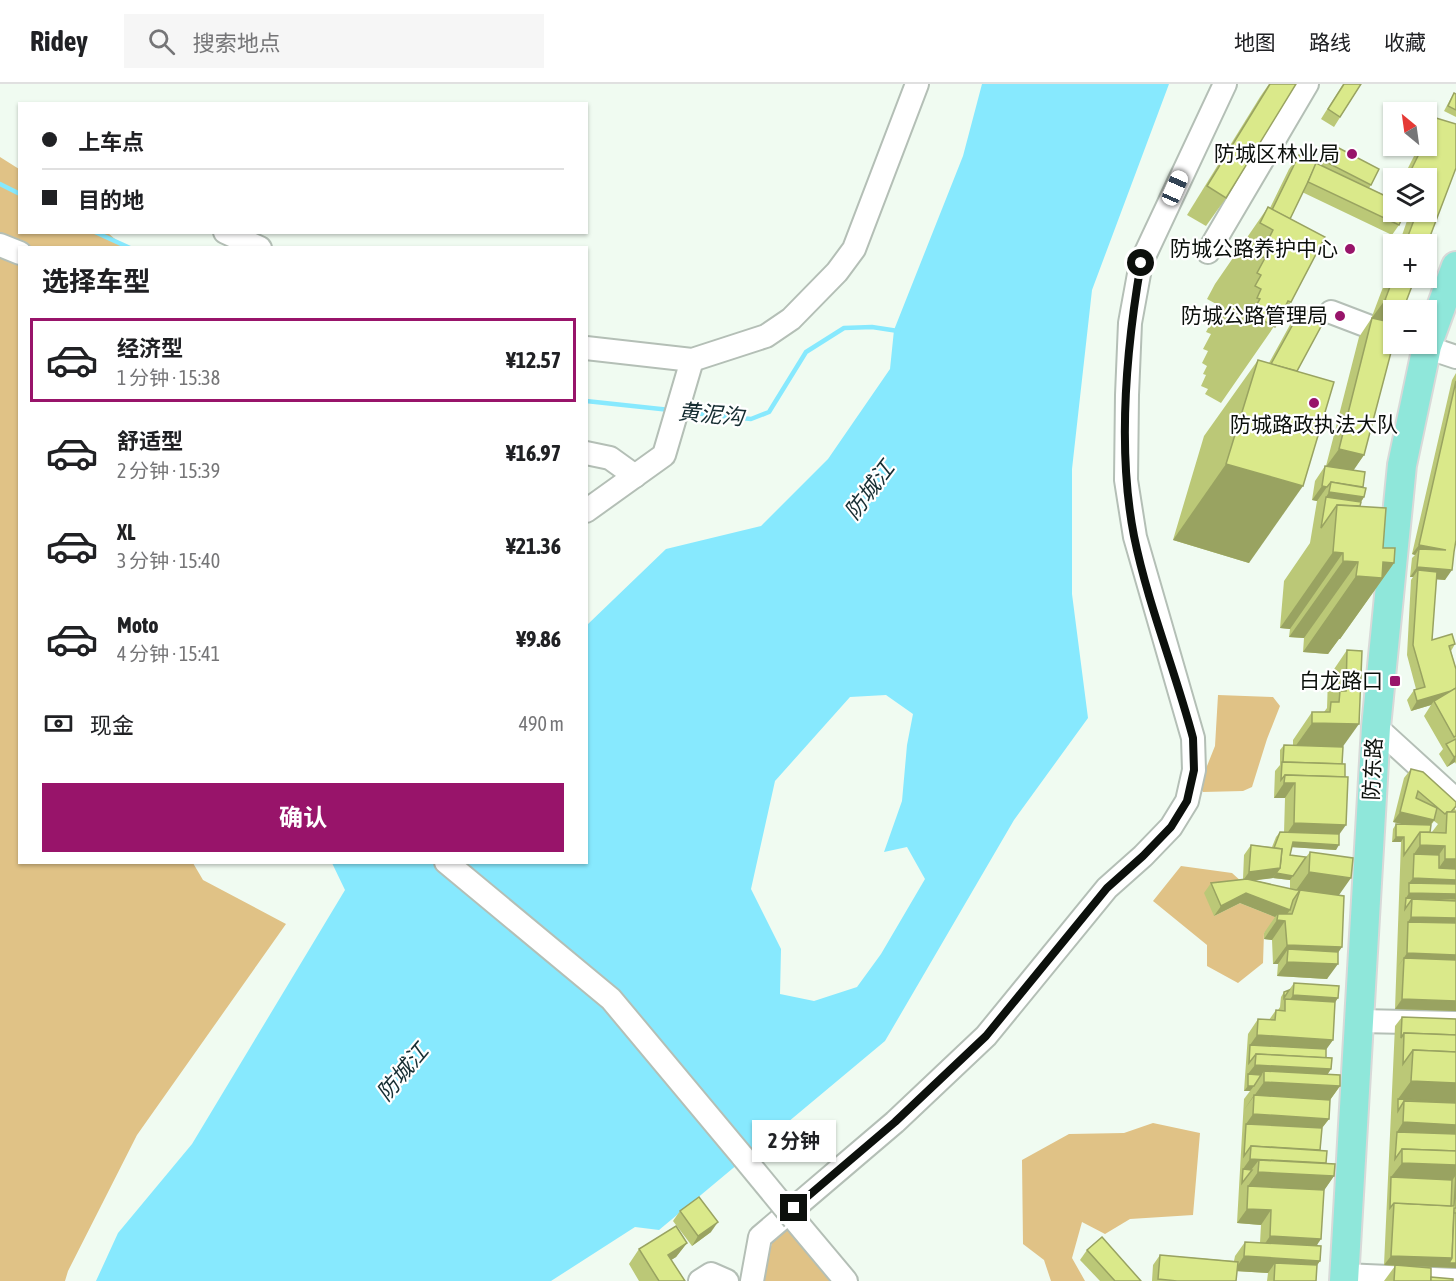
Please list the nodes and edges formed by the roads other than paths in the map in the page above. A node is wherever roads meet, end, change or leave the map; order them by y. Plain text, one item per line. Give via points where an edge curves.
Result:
1 (917, 84) edge
2 (1224, 84) edge
3 (1307, 84) edge
4 (230, 234) edge
5 (0, 245) edge
6 (256, 246) edge
7 (18, 252) edge
8 (1208, 252) dead end
9 (1456, 266) edge
10 (1437, 310) edge
11 (1331, 312) dead end
12 (1383, 332) edge
13 (588, 348) edge
14 (1437, 350) edge
15 (1420, 354) edge
16 (1456, 357) edge
17 (692, 360) junction
18 (588, 453) edge
19 (635, 476) junction
20 (588, 509) edge
21 (1376, 728) junction
22 (1456, 800) edge
23 (448, 864) edge
24 (1359, 1021) junction
25 (1456, 1023) edge
26 (1344, 1278) edge
27 (1456, 1280) edge
28 (699, 1281) edge
29 (727, 1281) edge
30 (752, 1281) edge
31 (846, 1281) edge

1 - 17 street via 854,249 837,272 792,319 766,336
2 - 30 street via 1141,263 1131,323 1126,395 1126,480 1135,537 1193,738 1194,770 1187,801 1171,827 1107,888 986,1036 895,1122 760,1237
3 - 8 street
4 - 6 street
5 - 7 street
9 - 10 main road, 防东路
11 - 12 street
13 - 17 street
14 - 16 street
15 - 21 main road, 防东路 via 1402,465
17 - 19 street via 664,455
18 - 19 street via 610,458
19 - 20 street
21 - 22 street
21 - 24 main road, 防东路
23 - 31 street, bridge via 611,999
24 - 25 street
24 - 26 main road, 防东路
26 - 27 street
28 - 29 street via 711,1274

